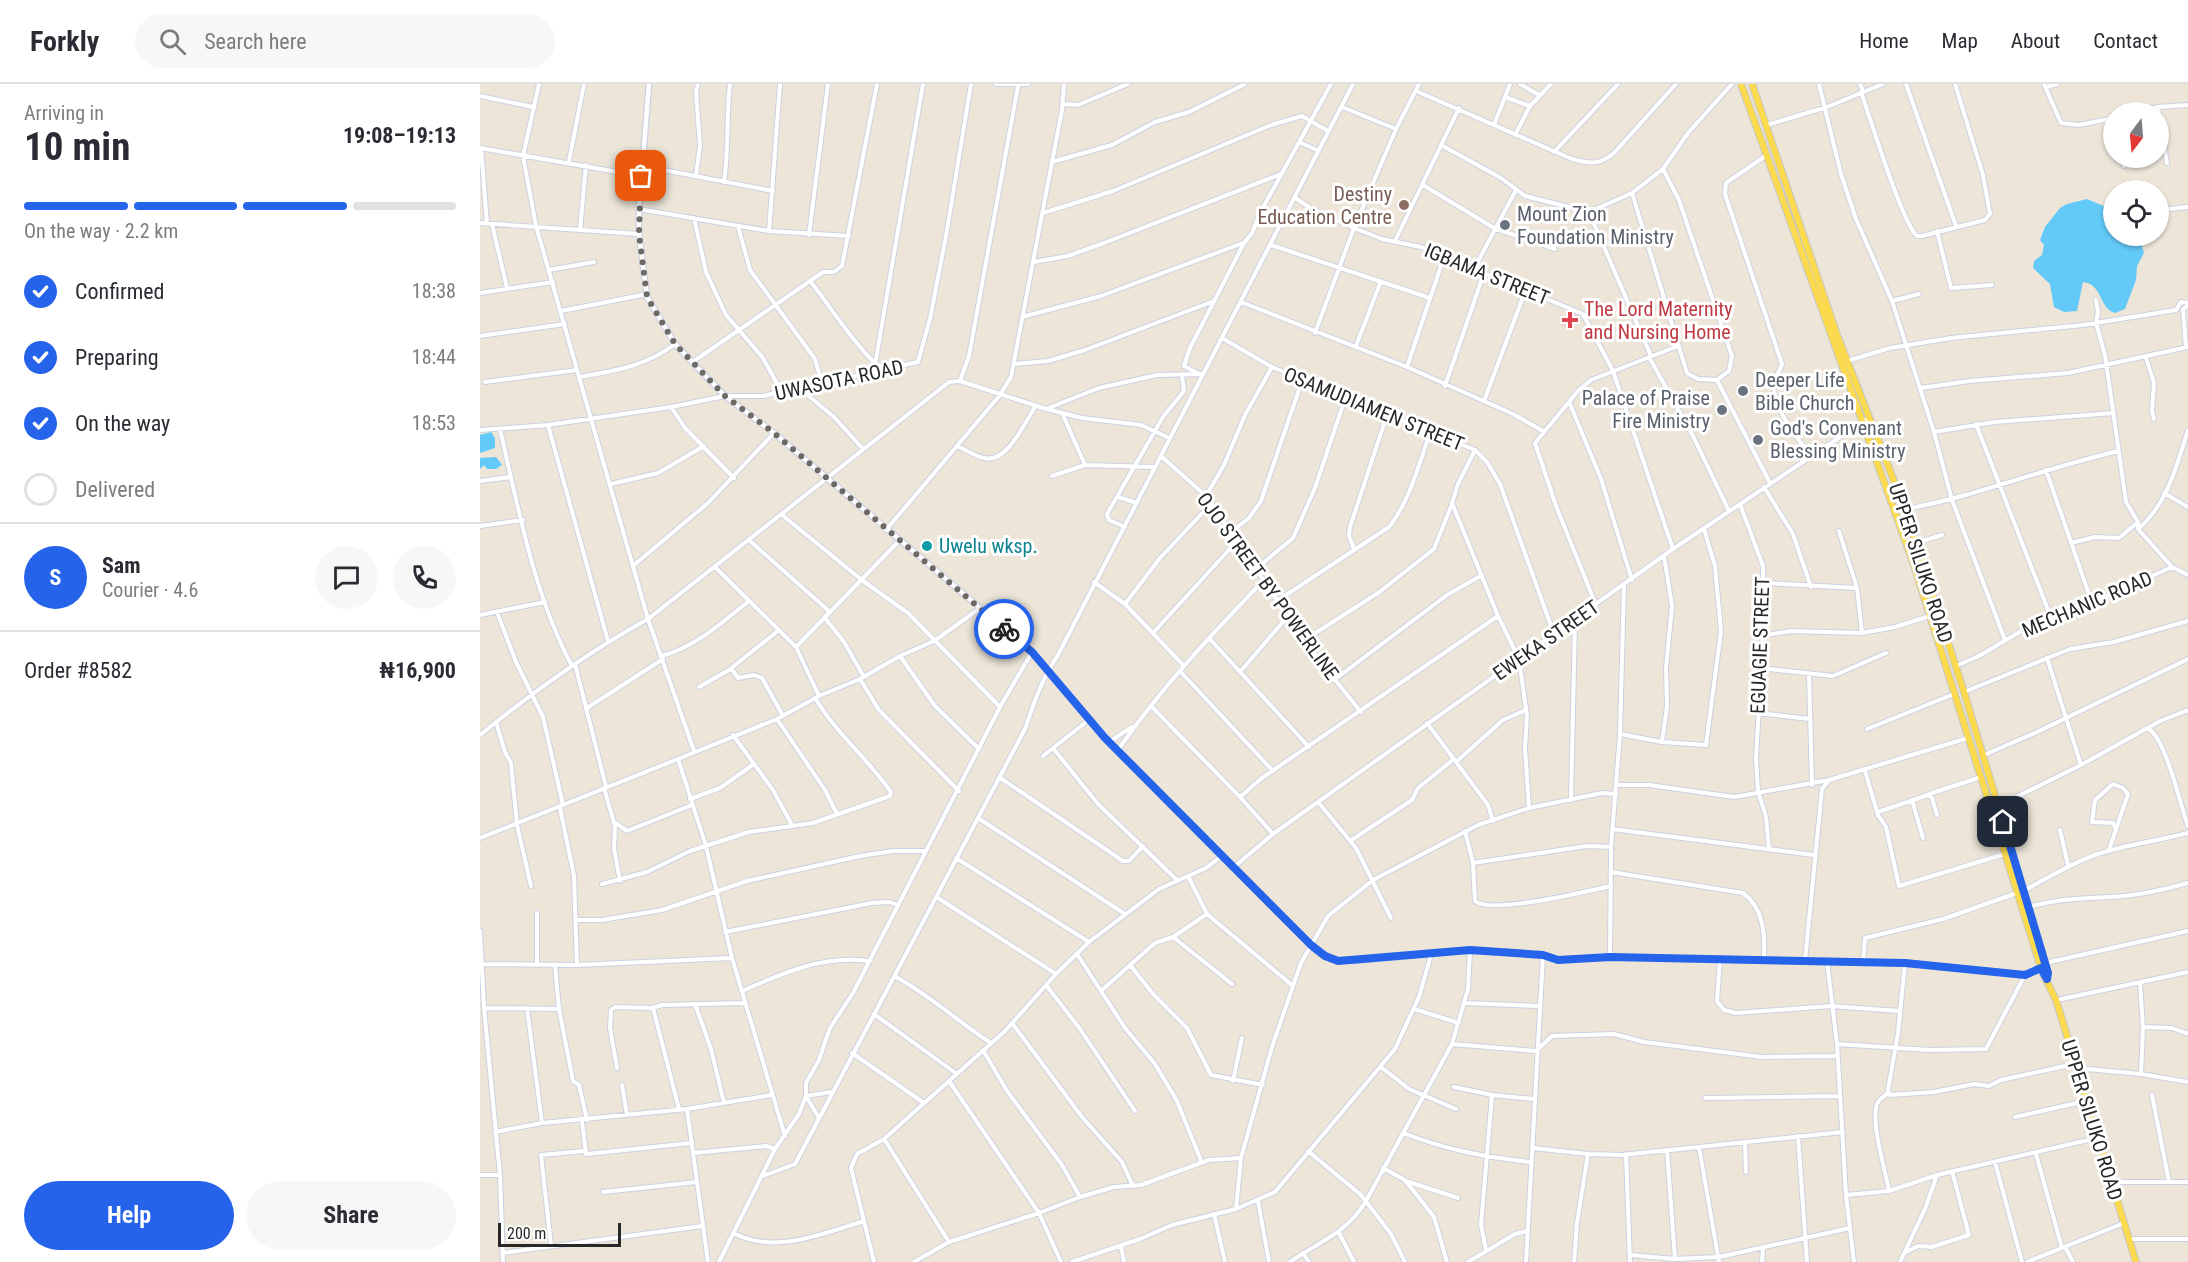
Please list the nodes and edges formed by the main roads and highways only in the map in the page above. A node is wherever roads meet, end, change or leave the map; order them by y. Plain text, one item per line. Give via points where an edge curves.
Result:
1 (1741, 84) edge
2 (1752, 84) edge
3 (1867, 419) junction
4 (2020, 892) junction
5 (2043, 966) junction
6 (2136, 1262) edge

1 - 3 main road, UPPER SILUKO ROAD
2 - 3 main road, UPPER SILUKO ROAD
3 - 4 main road, UPPER SILUKO ROAD
3 - 4 main road, UPPER SILUKO ROAD via 1916,543 1983,755
4 - 5 main road, UPPER SILUKO ROAD
4 - 5 main road, UPPER SILUKO ROAD
5 - 6 main road, UPPER SILUKO ROAD

